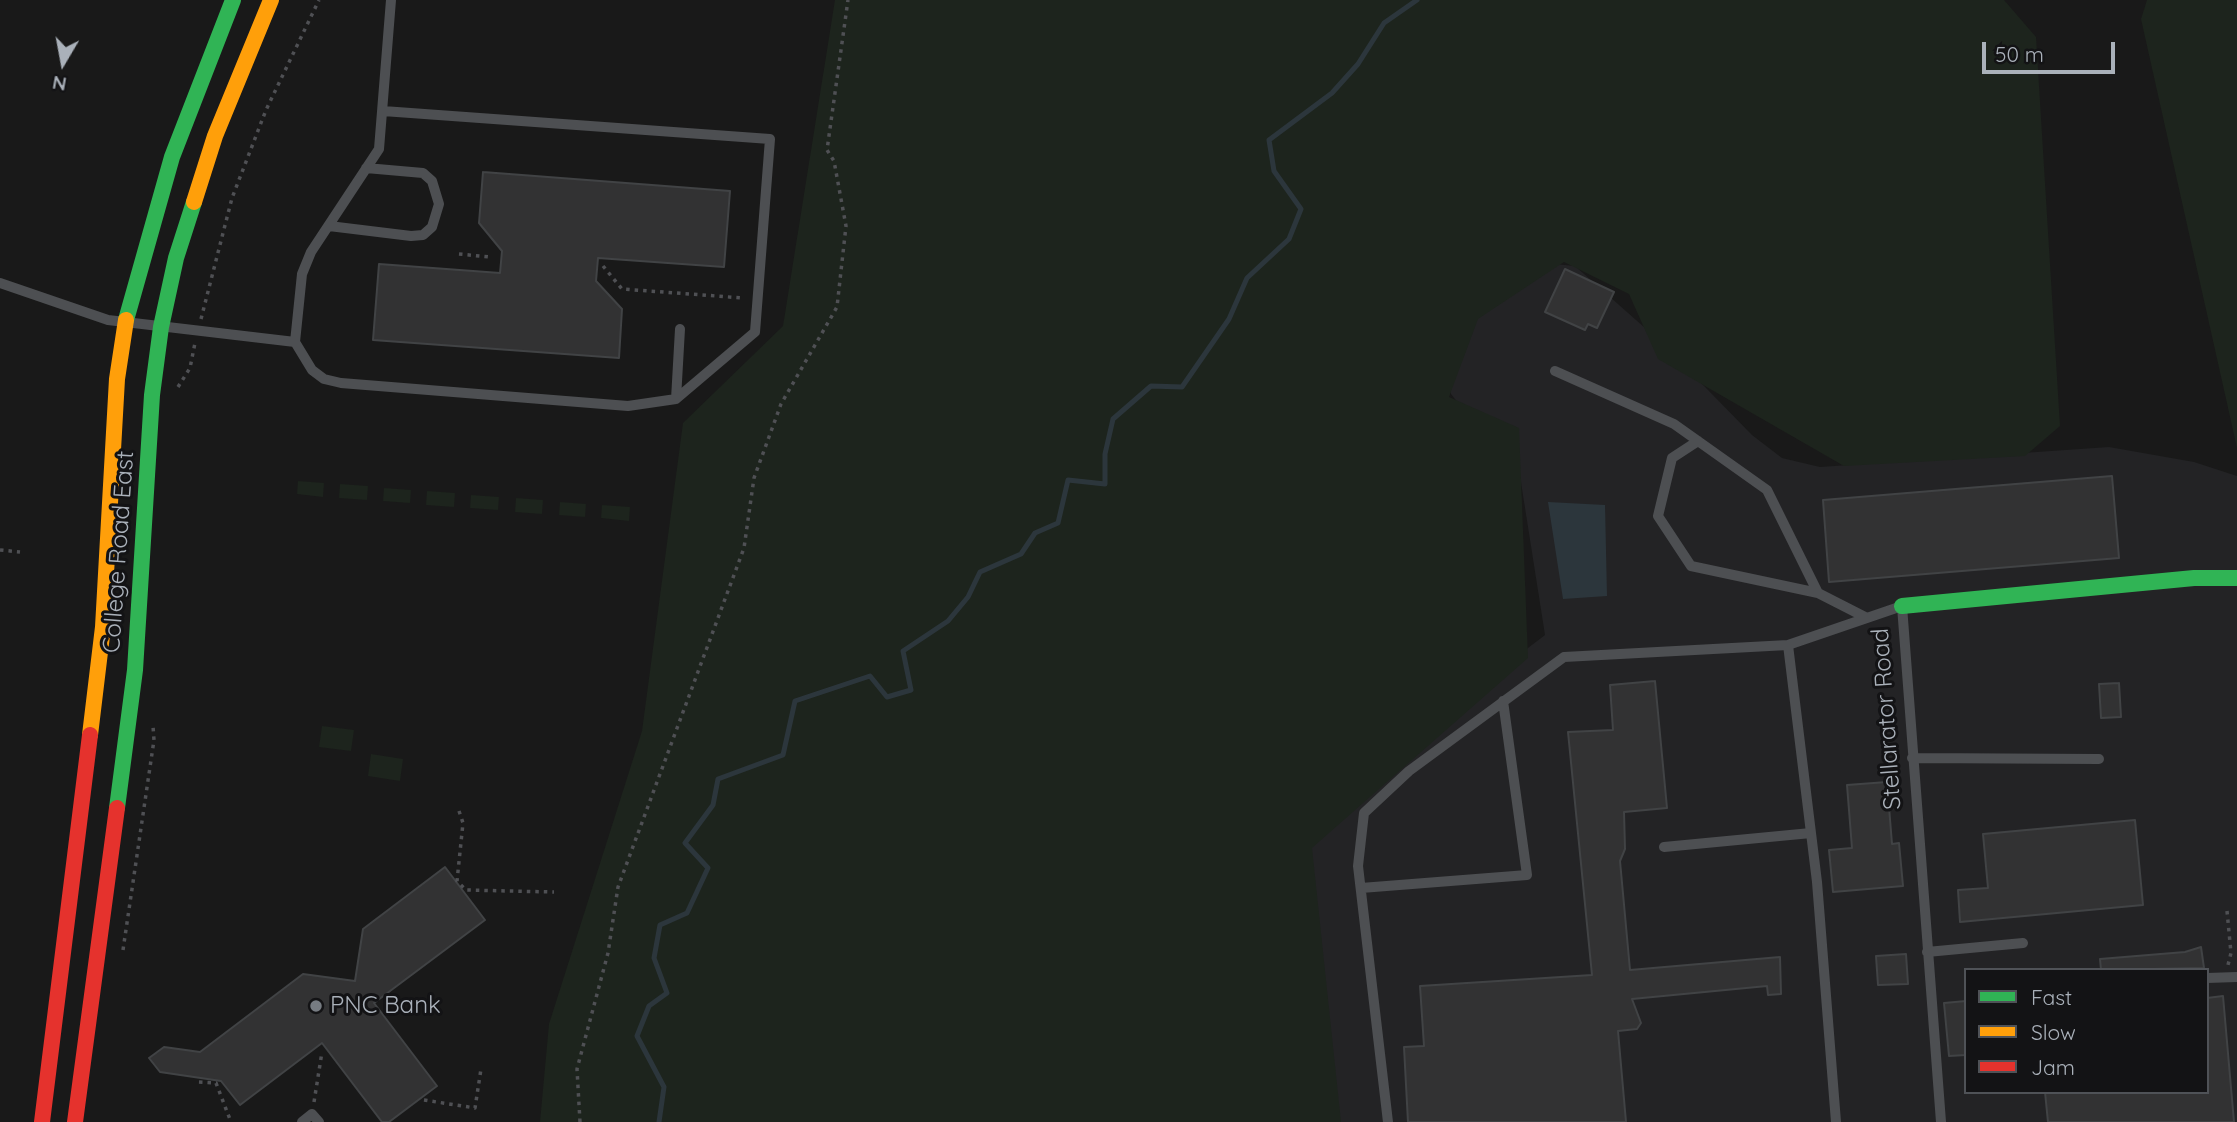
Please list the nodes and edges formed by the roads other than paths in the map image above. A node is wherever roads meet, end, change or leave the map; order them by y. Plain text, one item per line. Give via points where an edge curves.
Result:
1 (233, 0) edge
2 (271, 0) edge
3 (391, 0) edge
4 (383, 111) junction
5 (366, 168) junction
6 (328, 226) junction
7 (0, 283) edge
8 (125, 322) junction
9 (161, 327) junction
10 (680, 329) dead end
11 (295, 342) junction
12 (1555, 371) dead end
13 (676, 399) junction
14 (1698, 441) junction
15 (2237, 578) edge
16 (1818, 593) junction
17 (1902, 606) junction
18 (1867, 618) junction
19 (1788, 645) junction
20 (1503, 701) junction
21 (1912, 758) junction
22 (2099, 759) dead end
23 (1811, 833) junction
24 (1664, 847) dead end
25 (1361, 888) junction
26 (2023, 943) dead end
27 (1927, 952) junction
28 (2231, 977) edge
29 (2209, 978) edge
30 (315, 1118) edge
31 (41, 1122) edge
32 (75, 1122) edge
33 (302, 1122) edge
34 (1388, 1122) edge
35 (1836, 1122) edge
36 (1941, 1122) edge

1 - 8 street, College Road East via 172,157
2 - 9 street, College Road East via 215,136 176,258
3 - 4 lane
4 - 5 lane via 379,149
4 - 13 lane via 770,139 755,332
5 - 6 lane
5 - 6 lane via 423,173 432,181 439,204 432,227 423,235 411,236
6 - 11 lane via 302,274
7 - 8 lane
8 - 9 lane
8 - 31 street, College Road East via 117,379 103,627
9 - 11 lane
9 - 32 street, College Road East via 152,395 135,670
10 - 13 lane
11 - 13 lane via 312,370 341,383 628,406
12 - 14 lane via 1674,424
14 - 16 lane via 1767,490
14 - 16 lane via 1672,458 1658,516 1691,566
15 - 17 street, Stellarator Road via 2194,578
16 - 18 lane
17 - 18 lane
17 - 21 lane, Stellarator Road
18 - 19 lane
19 - 20 lane via 1564,657
19 - 23 lane
20 - 25 lane via 1409,771 1364,813 1358,866
20 - 25 lane via 1527,876
21 - 22 lane
21 - 27 lane, Stellarator Road
23 - 24 lane
23 - 35 lane
25 - 34 lane
26 - 27 lane
27 - 36 lane, Stellarator Road
28 - 29 lane
30 - 33 lane

